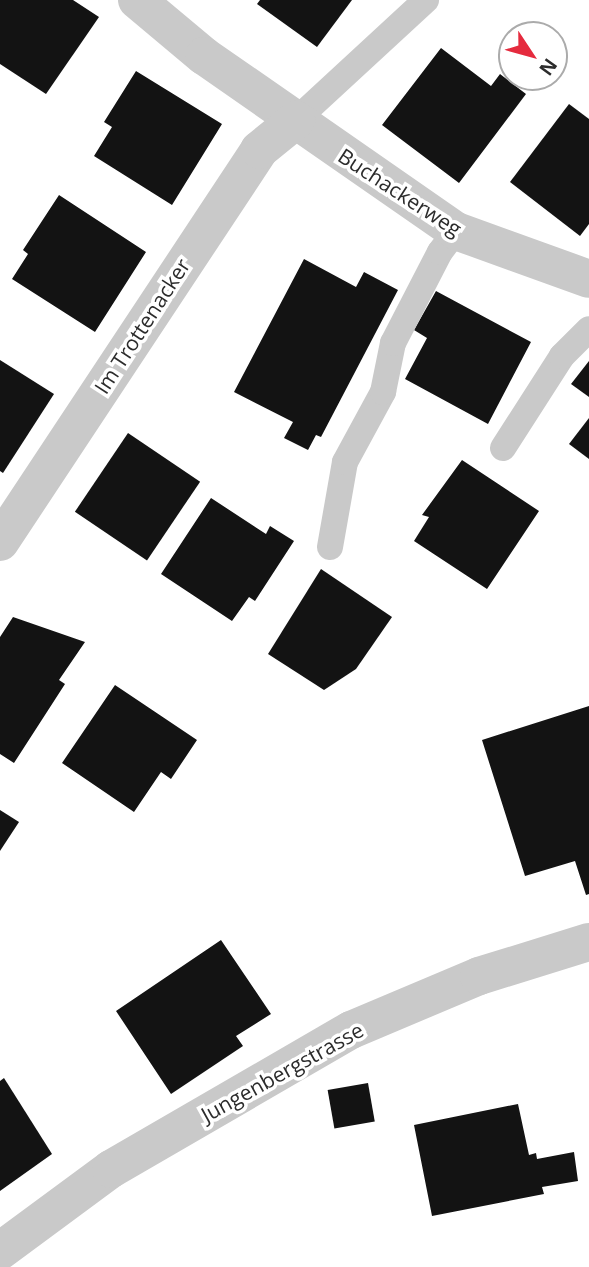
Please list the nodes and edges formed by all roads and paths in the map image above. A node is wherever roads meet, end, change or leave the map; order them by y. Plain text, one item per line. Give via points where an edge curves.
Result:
1 (137, 0) edge
2 (426, 0) edge
3 (296, 120) junction
4 (456, 231) junction
5 (589, 279) edge
6 (589, 329) edge
7 (503, 448) dead end
8 (0, 542) edge
9 (330, 547) dead end
10 (589, 942) edge
11 (0, 1251) edge

1 - 3 street, Buchackerweg via 204,56
2 - 3 lane
3 - 4 street, Buchackerweg
3 - 8 street, Im Trottenacker via 259,150
4 - 5 street, Buchackerweg
4 - 9 lane via 440,252 393,343 383,393 345,461
6 - 7 lane via 562,356
10 - 11 street, Jungenbergstrasse via 480,976 351,1031 111,1169

